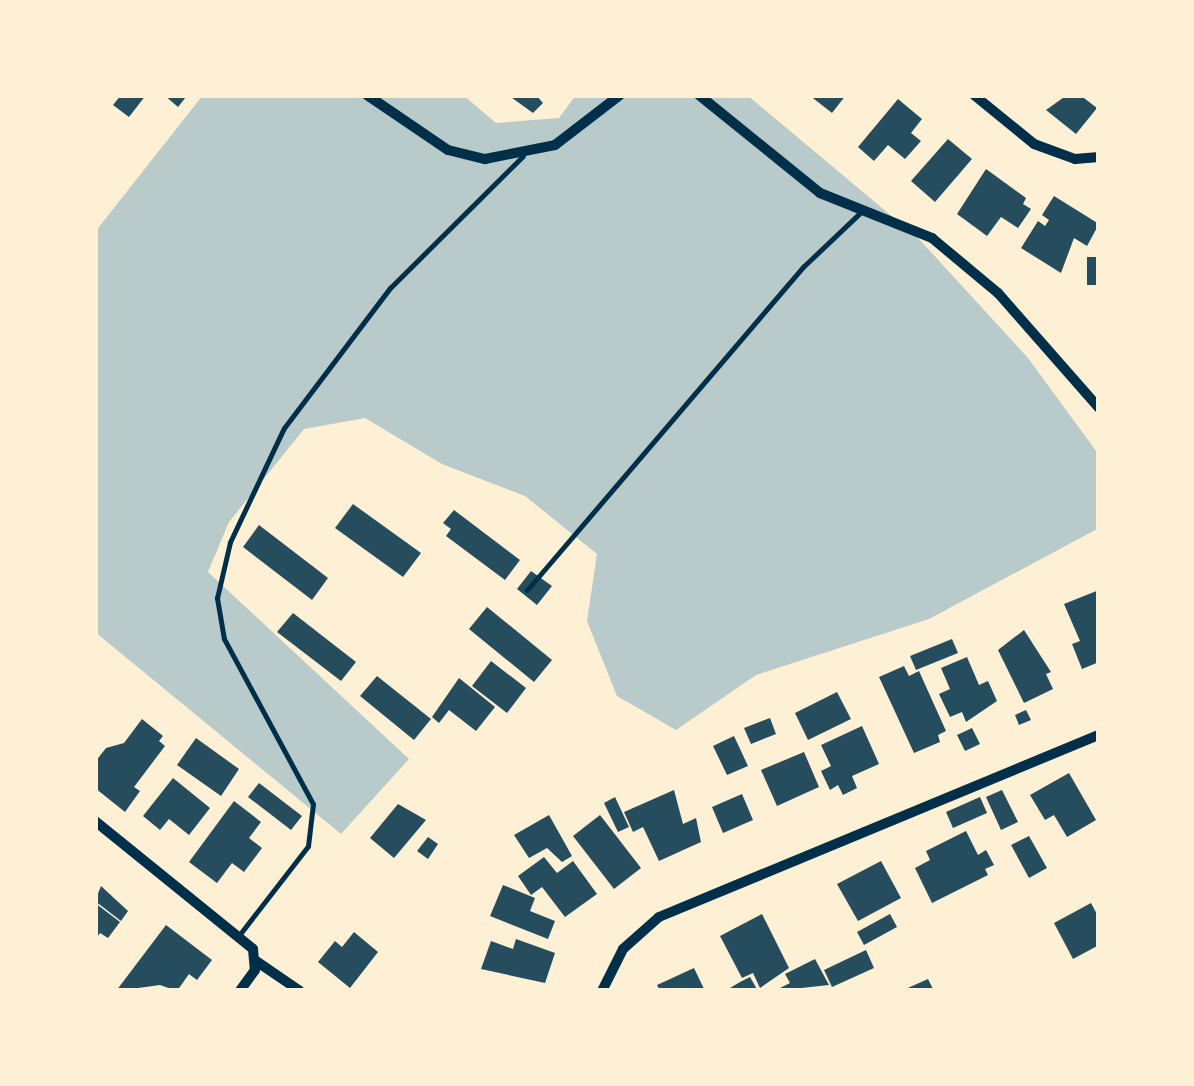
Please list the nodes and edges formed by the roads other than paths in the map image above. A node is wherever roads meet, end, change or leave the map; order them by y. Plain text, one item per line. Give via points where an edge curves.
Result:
1 (367, 95) edge
2 (620, 95) edge
3 (699, 95) edge
4 (974, 95) edge
5 (522, 156) junction
6 (1099, 157) edge
7 (863, 210) junction
8 (1099, 408) edge
9 (527, 590) dead end
10 (1099, 735) edge
11 (95, 821) edge
12 (240, 934) junction
13 (256, 961) junction
14 (240, 991) edge
15 (300, 991) edge
16 (602, 991) edge

1 - 5 street via 448,150 485,160
2 - 5 street via 554,145
3 - 7 street via 820,193
4 - 6 street via 1034,144 1074,160
5 - 12 lane via 390,288 284,428 230,542 217,598 224,639 313,804 308,846
7 - 8 street via 932,238 998,292
7 - 9 lane via 804,266
10 - 16 street via 658,918 623,950
11 - 12 street
12 - 13 street
13 - 14 street
13 - 15 street

